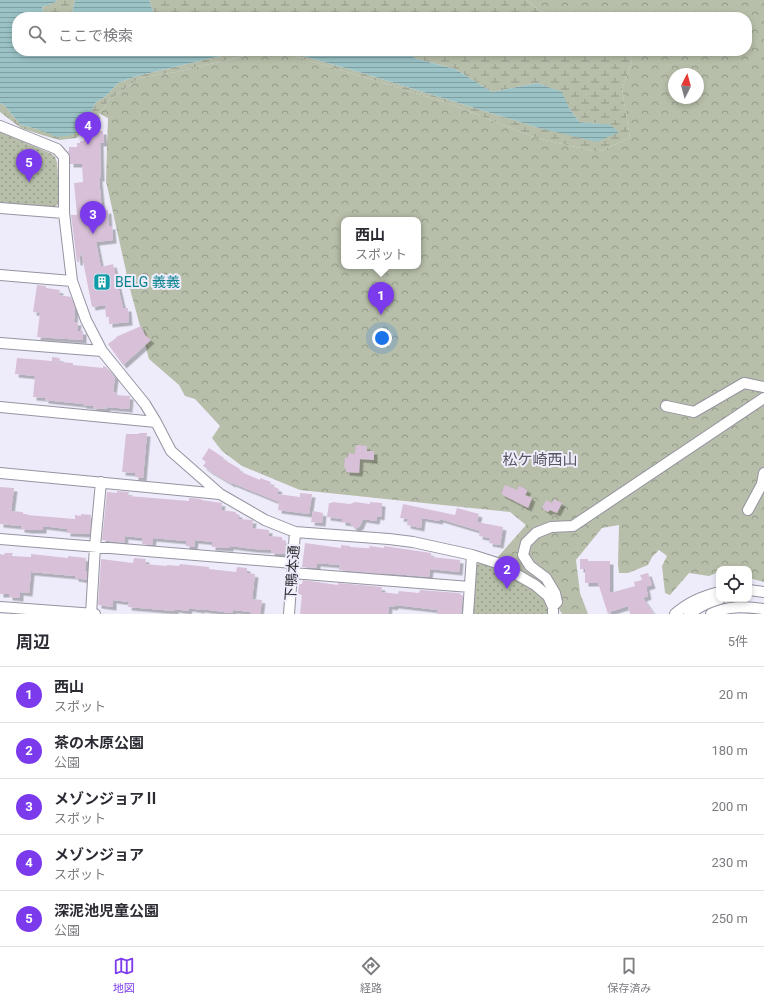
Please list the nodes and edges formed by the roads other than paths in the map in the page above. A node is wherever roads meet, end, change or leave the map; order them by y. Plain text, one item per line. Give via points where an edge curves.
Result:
1 (0, 126) edge
2 (0, 208) edge
3 (64, 213) junction
4 (0, 275) edge
5 (72, 281) junction
6 (0, 343) edge
7 (102, 351) junction
8 (764, 387) edge
9 (764, 398) edge
10 (666, 406) dead end
11 (0, 407) edge
12 (156, 422) junction
13 (0, 473) edge
14 (764, 473) edge
15 (101, 482) junction
16 (220, 494) junction
17 (748, 510) dead end
18 (295, 532) junction
19 (0, 539) edge
20 (95, 546) junction
21 (472, 555) junction
22 (292, 568) junction
23 (470, 587) junction
24 (752, 590) edge
25 (764, 592) edge
26 (716, 593) edge
27 (752, 597) edge
28 (764, 598) edge
29 (716, 600) edge
30 (0, 607) edge
31 (764, 609) edge
32 (553, 610) edge
33 (91, 614) edge
34 (95, 614) edge
35 (289, 614) edge
36 (468, 614) edge
37 (675, 614) edge
38 (689, 614) edge
39 (711, 614) edge

1 - 3 street via 57,149 64,157
2 - 3 street
3 - 5 street
4 - 5 street
5 - 7 street via 86,320
6 - 7 street
7 - 12 street via 145,404
8 - 10 street via 744,383 694,412
9 - 32 street via 573,526 551,527 536,533 526,543 523,555 530,566 546,578 555,593 557,602
11 - 12 street
12 - 16 street via 171,451
13 - 15 street
14 - 17 street via 762,484
15 - 16 street
15 - 20 street
16 - 18 street via 265,520
18 - 21 street via 413,542
18 - 22 street, 下鴨本通
19 - 20 street
20 - 22 street
20 - 33 street
21 - 23 street
21 - 32 street via 497,563 535,585 548,596
22 - 23 street
22 - 35 street, 下鴨本通
23 - 36 street
24 - 25 street
26 - 37 street via 695,600
27 - 28 street
29 - 38 street
30 - 33 street
31 - 39 street via 738,607 718,610
33 - 34 street

